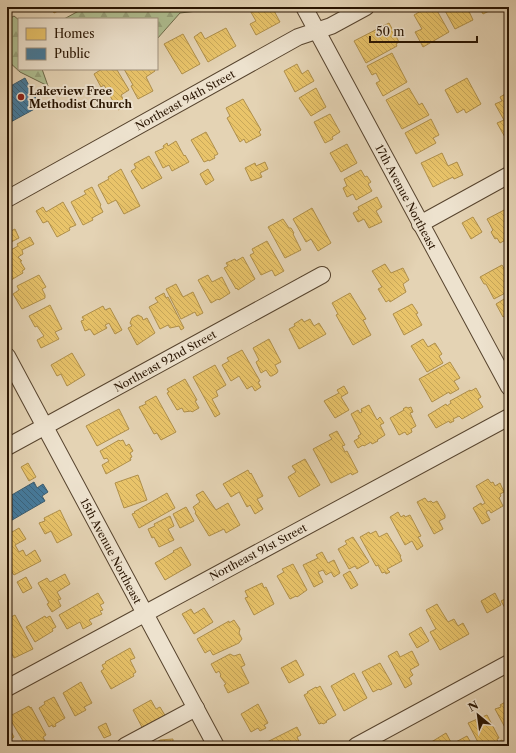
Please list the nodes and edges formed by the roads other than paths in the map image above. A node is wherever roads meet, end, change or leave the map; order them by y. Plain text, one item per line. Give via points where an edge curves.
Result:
1 (304, 7) edge
2 (366, 7) edge
3 (317, 30) junction
4 (509, 175) edge
5 (7, 198) edge
6 (420, 224) junction
7 (322, 275) dead end
8 (7, 356) edge
9 (509, 387) edge
10 (509, 417) edge
11 (45, 427) junction
12 (7, 447) edge
13 (144, 613) junction
14 (509, 663) edge
15 (7, 688) edge
16 (196, 708) junction
17 (125, 746) edge
18 (216, 746) edge
19 (356, 746) edge

1 - 3 street, 17th Avenue Northeast
2 - 3 street, Northeast 94th Street via 331,26
3 - 5 street, Northeast 94th Street via 291,41
3 - 6 street, 17th Avenue Northeast
4 - 6 street
6 - 9 street, 17th Avenue Northeast
7 - 11 street, Northeast 92nd Street
8 - 11 street, 15th Avenue Northeast
10 - 13 street, Northeast 91st Street
11 - 12 street, Northeast 92nd Street
11 - 13 street, 15th Avenue Northeast
13 - 15 street, Northeast 91st Street
13 - 16 street, 15th Avenue Northeast
14 - 19 street
16 - 17 street
16 - 18 street, 15th Avenue Northeast

